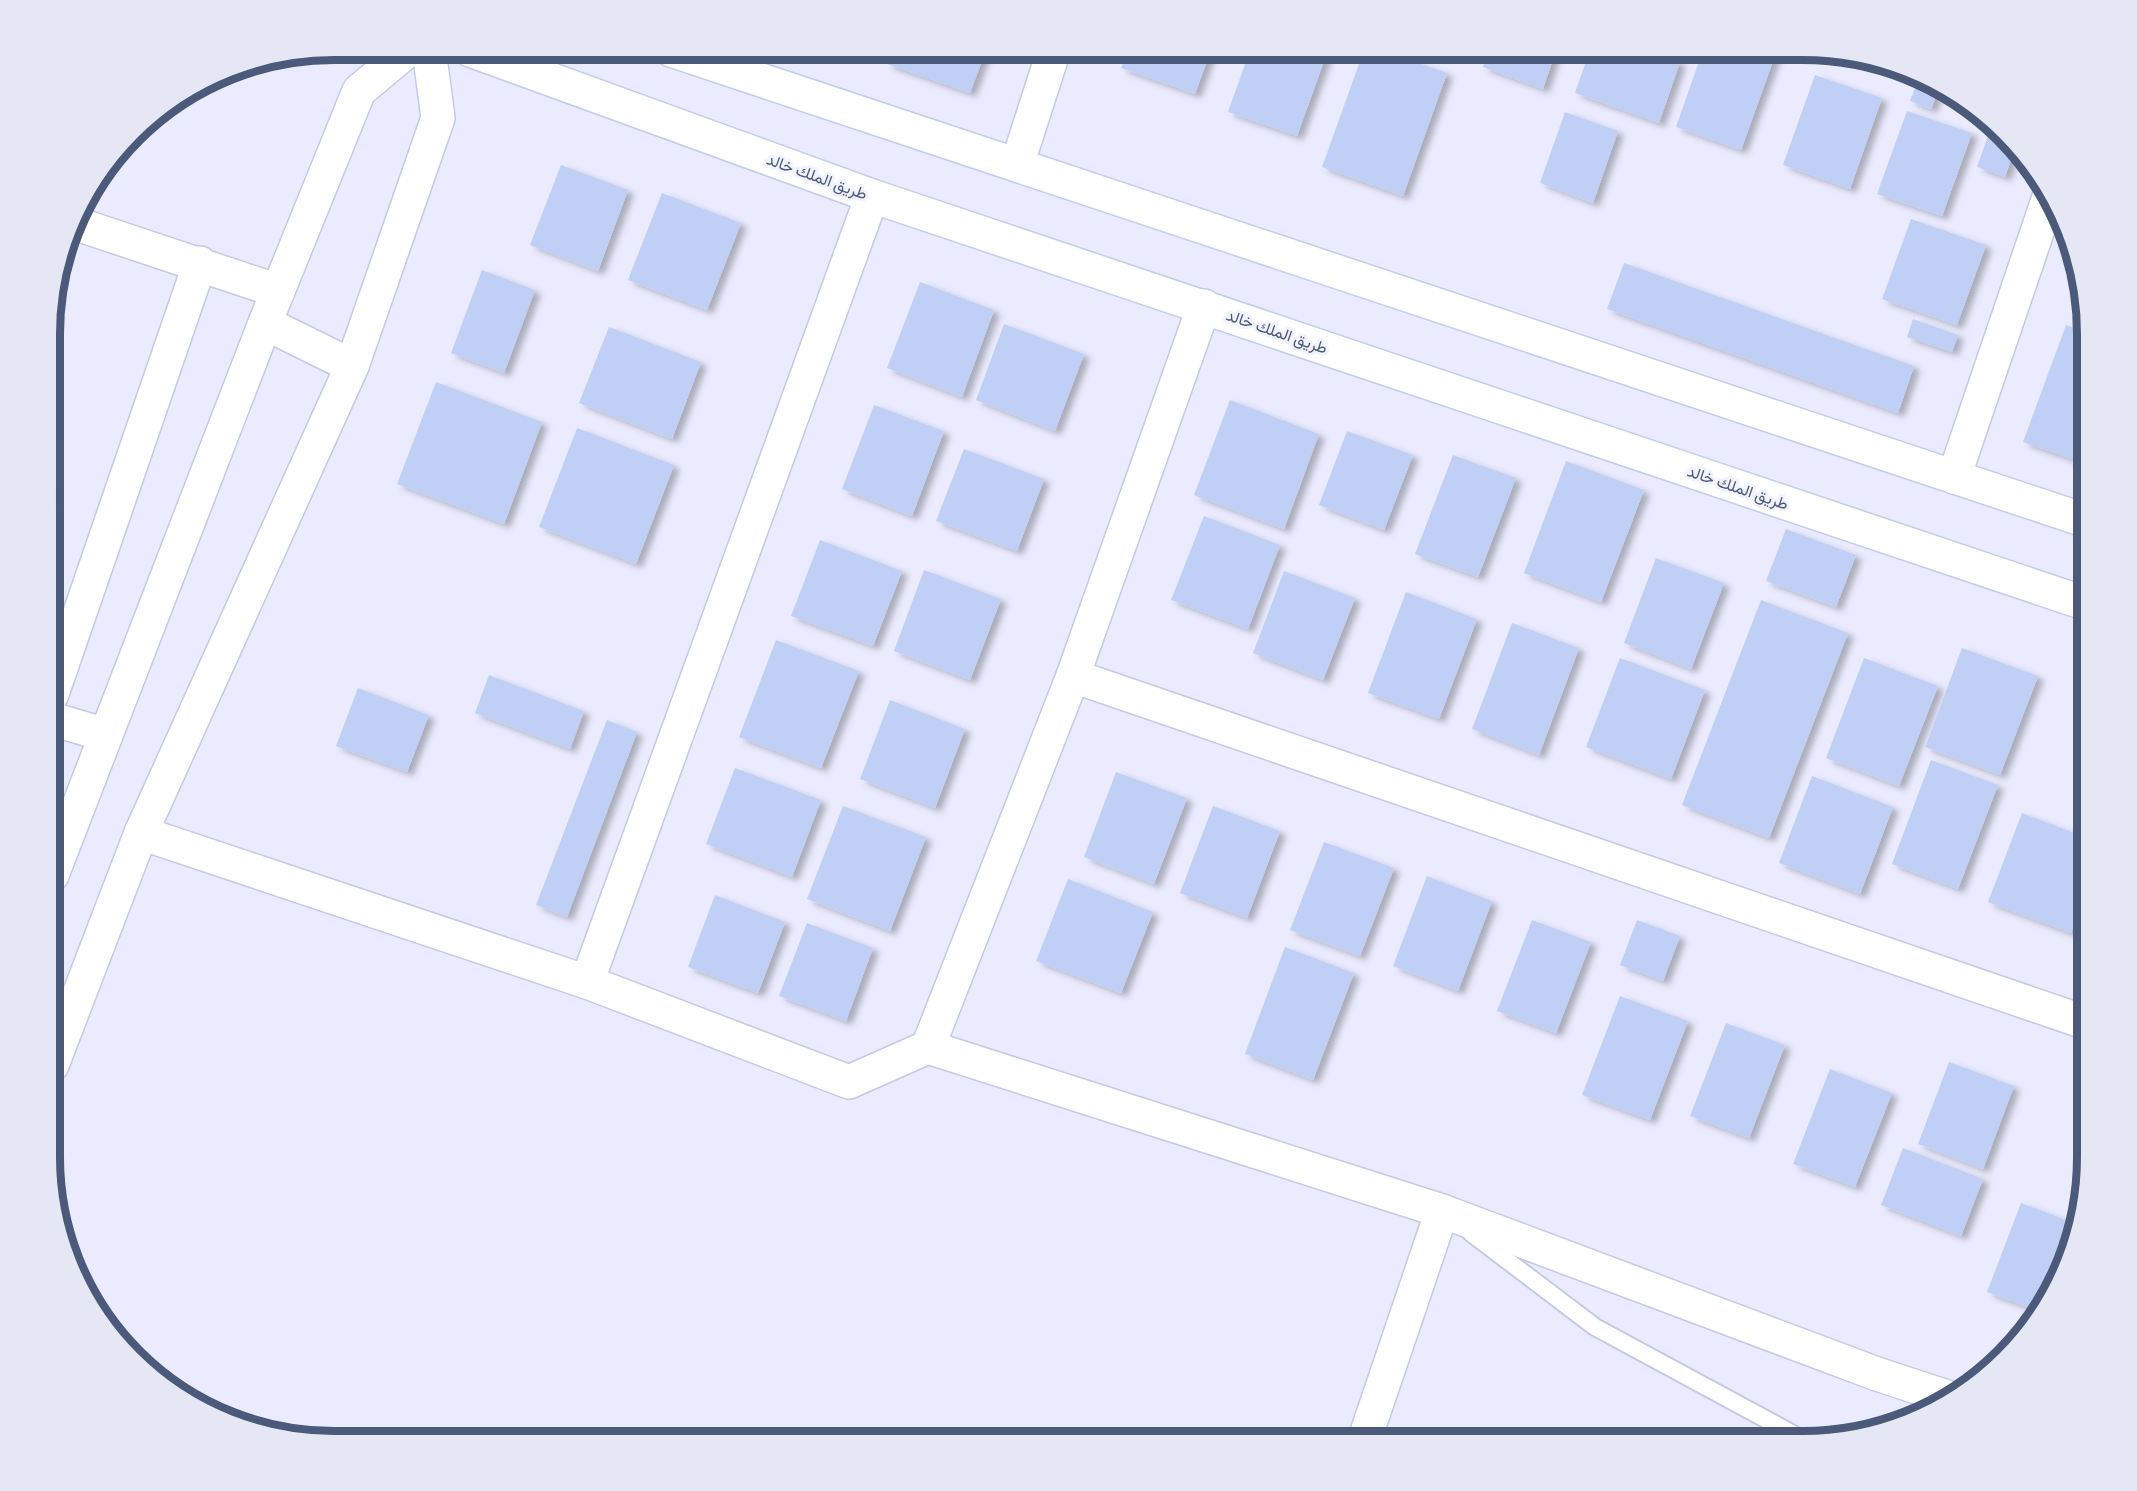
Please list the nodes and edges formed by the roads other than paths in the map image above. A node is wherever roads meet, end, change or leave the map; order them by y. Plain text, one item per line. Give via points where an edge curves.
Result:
1 (396, 60) edge
2 (430, 60) edge
3 (498, 60) edge
4 (701, 60) edge
5 (1051, 60) edge
6 (1017, 165) junction
7 (872, 196) junction
8 (2046, 207) edge
9 (83, 225) edge
10 (200, 263) junction
11 (278, 291) junction
12 (1204, 306) junction
13 (265, 323) junction
14 (352, 366) junction
15 (1954, 477) junction
16 (2077, 518) edge
17 (2077, 601) edge
18 (60, 671) edge
19 (1073, 676) junction
20 (60, 721) edge
21 (106, 735) junction
22 (141, 833) junction
23 (60, 854) edge
24 (587, 982) junction
25 (2077, 1020) edge
26 (60, 1044) edge
27 (928, 1047) junction
28 (1442, 1211) junction
29 (1939, 1394) edge
30 (1367, 1431) edge
31 (1787, 1431) edge

1 - 11 street via 359,91
2 - 14 street via 438,118
3 - 7 street, طريق الملك خالد
4 - 6 street
5 - 6 street
6 - 15 street
7 - 12 street, طريق الملك خالد
7 - 24 street
8 - 15 street
9 - 10 street
10 - 11 street
10 - 18 street
11 - 13 street
12 - 17 street, طريق الملك خالد
12 - 19 street
13 - 14 street
13 - 21 street
14 - 22 street
15 - 16 street
19 - 25 street
19 - 27 street
20 - 21 street
21 - 23 street
22 - 24 street
22 - 26 street
24 - 27 street via 849,1082
27 - 28 street
28 - 29 street
28 - 30 street
28 - 31 lane via 1595,1327

